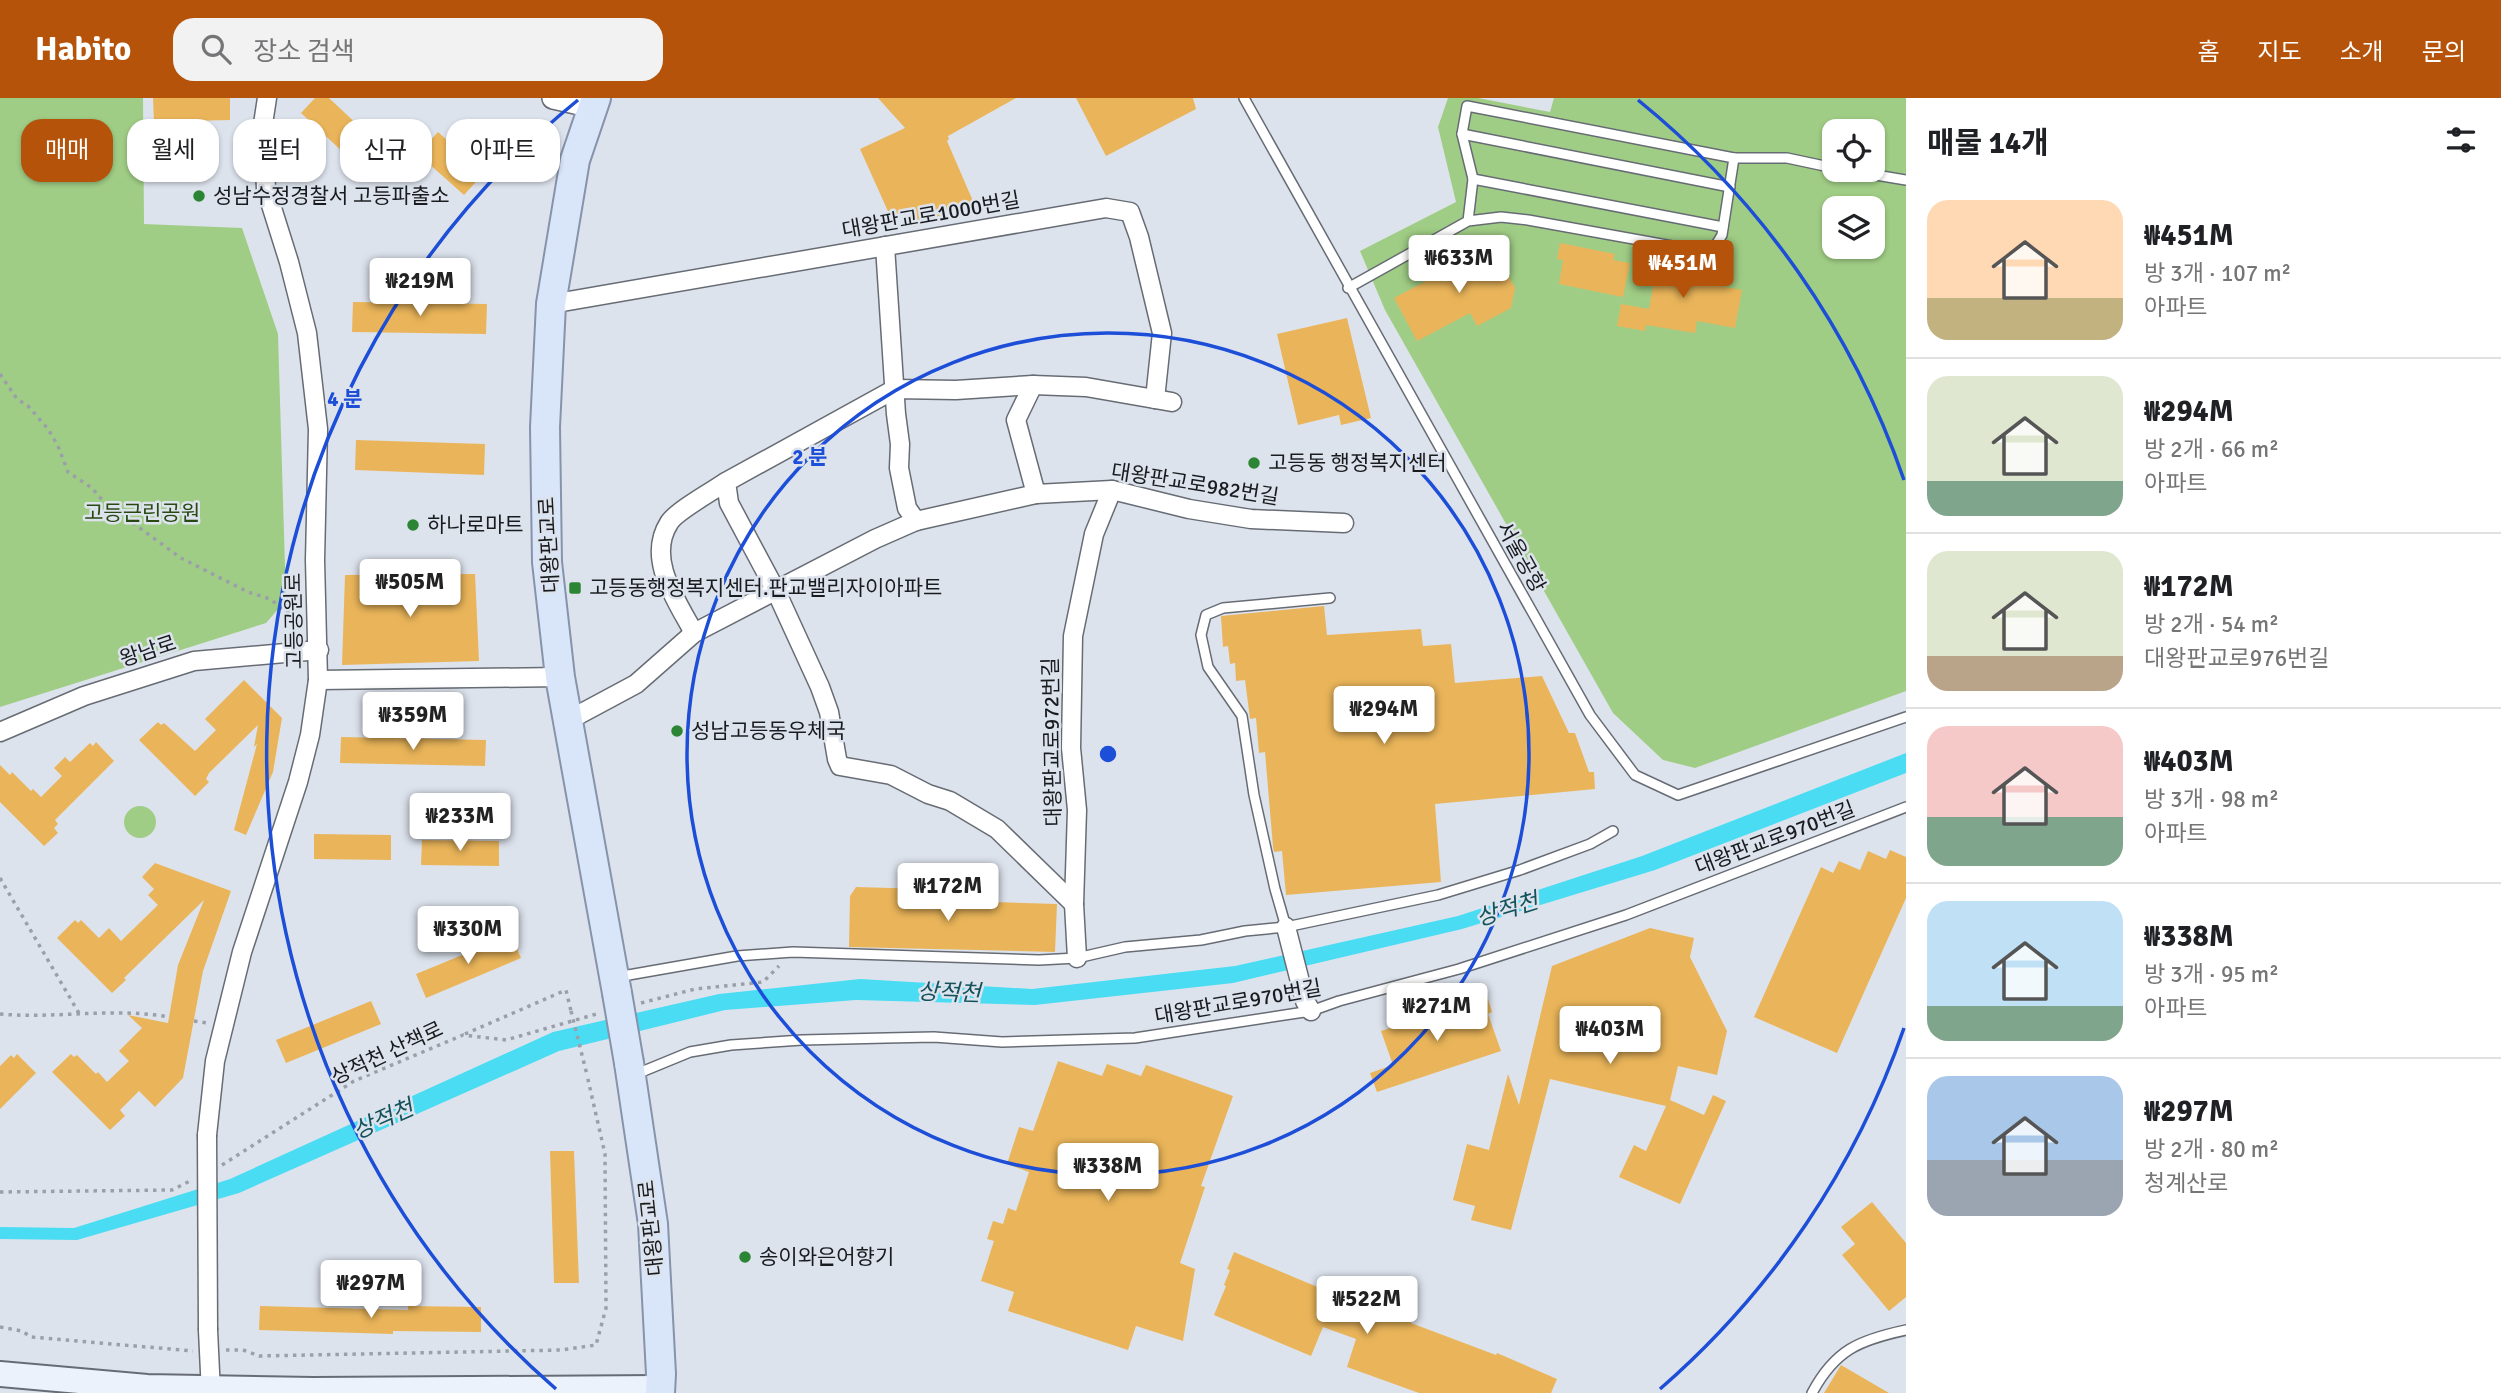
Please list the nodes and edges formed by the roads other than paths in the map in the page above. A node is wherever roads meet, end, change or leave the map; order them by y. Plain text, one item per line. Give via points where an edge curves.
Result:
1 (267, 98) edge
2 (553, 98) edge
3 (1244, 98) edge
4 (595, 103) edge
5 (1462, 134) junction
6 (1734, 158) junction
7 (1822, 165) edge
8 (1885, 176) edge
9 (1473, 179) junction
10 (1906, 180) edge
11 (1730, 187) junction
12 (1468, 221) junction
13 (1723, 227) junction
14 (885, 246) junction
15 (1349, 288) junction
16 (551, 304) junction
17 (1033, 386) junction
18 (895, 389) junction
19 (726, 482) junction
20 (1112, 490) junction
21 (1036, 494) junction
22 (916, 521) junction
23 (1344, 523) dead end
24 (776, 590) junction
25 (1330, 598) dead end
26 (694, 633) junction
27 (319, 650) junction
28 (560, 677) junction
29 (318, 680) junction
30 (1906, 717) edge
31 (567, 721) junction
32 (0, 732) edge
33 (1906, 807) edge
34 (1613, 831) dead end
35 (1074, 904) junction
36 (1288, 931) junction
37 (1077, 958) junction
38 (617, 997) junction
39 (1308, 1006) junction
40 (631, 1069) junction
41 (1906, 1330) edge
42 (0, 1374) edge
43 (211, 1391) edge
44 (660, 1391) edge
45 (1812, 1393) edge

1 - 27 street, 고등공원로 via 263,124 266,189 307,333 318,429
2 - 4 street
3 - 15 lane, 서울공항
4 - 16 main road, 대왕판교로 via 575,160
5 - 6 lane via 1467,106
5 - 9 lane
5 - 11 lane
6 - 7 lane via 1787,158
6 - 11 lane
8 - 10 lane
9 - 12 lane
9 - 13 lane
11 - 13 lane
12 - 13 lane via 1528,220 1711,253
12 - 15 lane
14 - 16 street, 대왕판교로1000번길
14 - 17 street, 대왕판교로1000번길 via 1106,208 1130,212 1162,332 1163,401 1086,387
14 - 18 street
15 - 30 lane, 서울공항 via 1590,715 1635,775 1678,795
16 - 28 main road, 대왕판교로 via 545,427 547,548
17 - 18 street
17 - 21 street via 1016,420
18 - 19 street
18 - 22 street via 899,468 906,508
19 - 24 street via 729,503
19 - 26 street via 669,522 660,552 669,587
20 - 21 street, 대왕판교로982번길
20 - 23 street, 대왕판교로982번길 via 1251,519
20 - 35 street, 대왕판교로972번길 via 1094,534 1073,636
21 - 22 street, 대왕판교로982번길
22 - 24 street, 대왕판교로982번길
24 - 26 street, 대왕판교로982번길
24 - 35 street via 820,687 840,765 891,775 950,801 997,829
25 - 36 lane via 1223,608 1206,615 1201,635 1208,667 1242,716 1254,795
26 - 31 street, 대왕판교로982번길 via 636,684
27 - 29 street, 고등공원로
27 - 32 street, 왕남로 via 194,661 84,696
28 - 29 street
28 - 31 main road, 대왕판교로
29 - 43 street, 고등공원로, bridge via 298,782 242,953 215,1062 207,1135
31 - 38 main road, 대왕판교로
33 - 39 lane, 대왕판교로970번길 via 1626,915 1459,970
34 - 36 lane via 1520,870
35 - 37 street, 대왕판교로972번길
36 - 37 lane via 1125,947
36 - 39 street
37 - 38 lane via 793,952 737,956
38 - 40 main road, 대왕판교로, bridge
39 - 40 lane, 대왕판교로970번길 via 1135,1038 1002,1042 934,1037 731,1045
40 - 44 main road, 대왕판교로 via 653,1224
41 - 45 lane via 1876,1336 1842,1353 1824,1370
42 - 43 main road
43 - 44 main road

